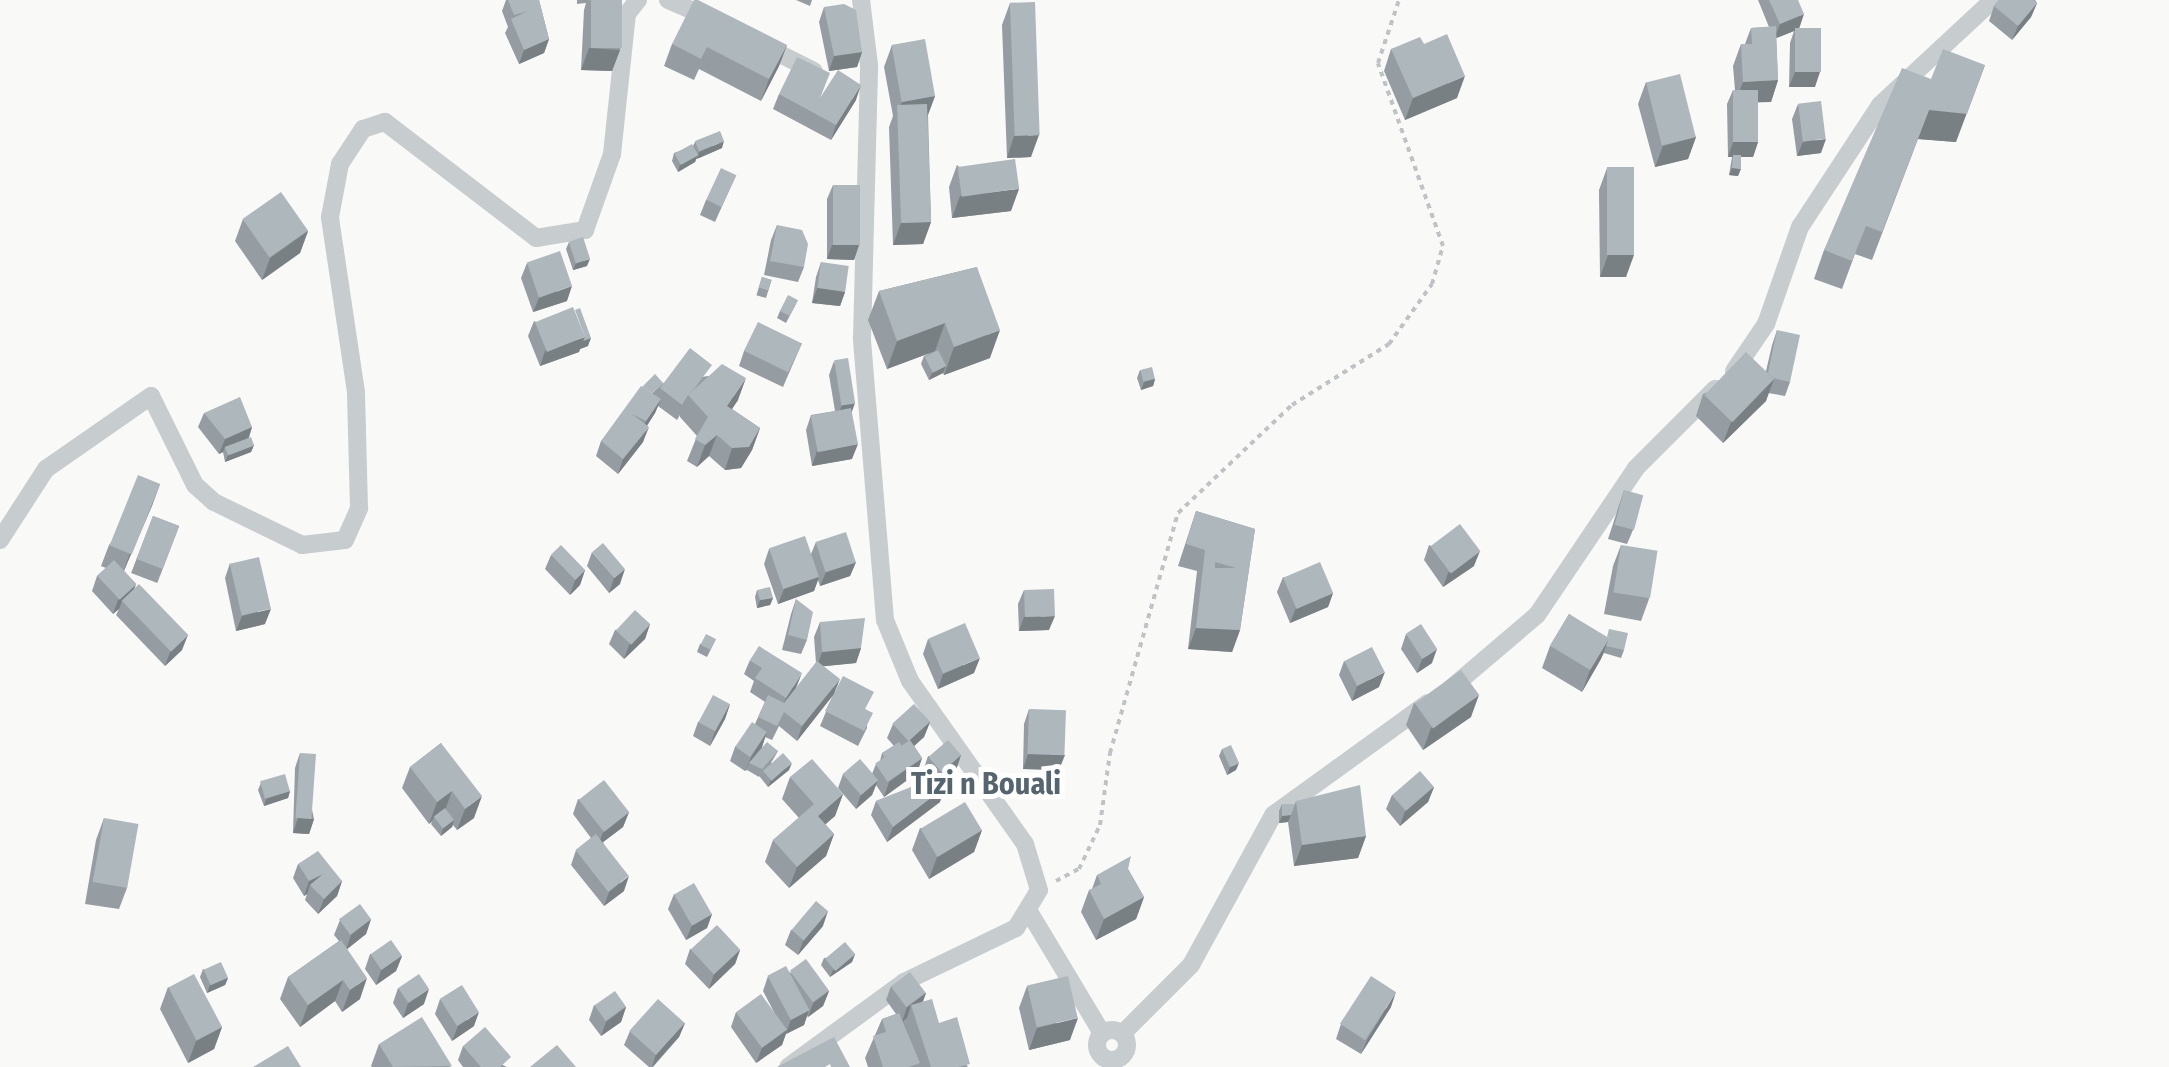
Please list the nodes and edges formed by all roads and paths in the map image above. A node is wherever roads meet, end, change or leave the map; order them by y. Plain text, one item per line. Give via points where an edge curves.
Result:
1 (638, 0) edge
2 (668, 0) edge
3 (860, 0) edge
4 (1398, 0) edge
5 (1993, 0) edge
6 (851, 90) junction
7 (0, 540) edge
8 (1038, 882) junction
9 (1030, 915) junction
10 (1102, 1033) junction
11 (1123, 1034) junction
12 (1111, 1064) edge
13 (788, 1067) edge

1 - 7 street via 627,14 612,154 585,230 536,238 385,122 363,129 340,164 330,217 356,392 359,508 345,540 302,545 214,502 195,485 151,396 46,469
2 - 6 street
3 - 6 street
4 - 8 path via 1378,63 1443,246 1432,284 1390,344 1292,405 1178,514 1096,838 1079,869
5 - 11 street via 1880,106 1800,227 1746,353 1636,468 1547,603 1486,664 1274,815 1191,965
6 - 8 street via 885,620 910,681 1026,844
8 - 9 street
9 - 10 street
9 - 13 street via 904,982
10 - 11 street
10 - 12 street via 1097,1046
11 - 12 street via 1125,1054

